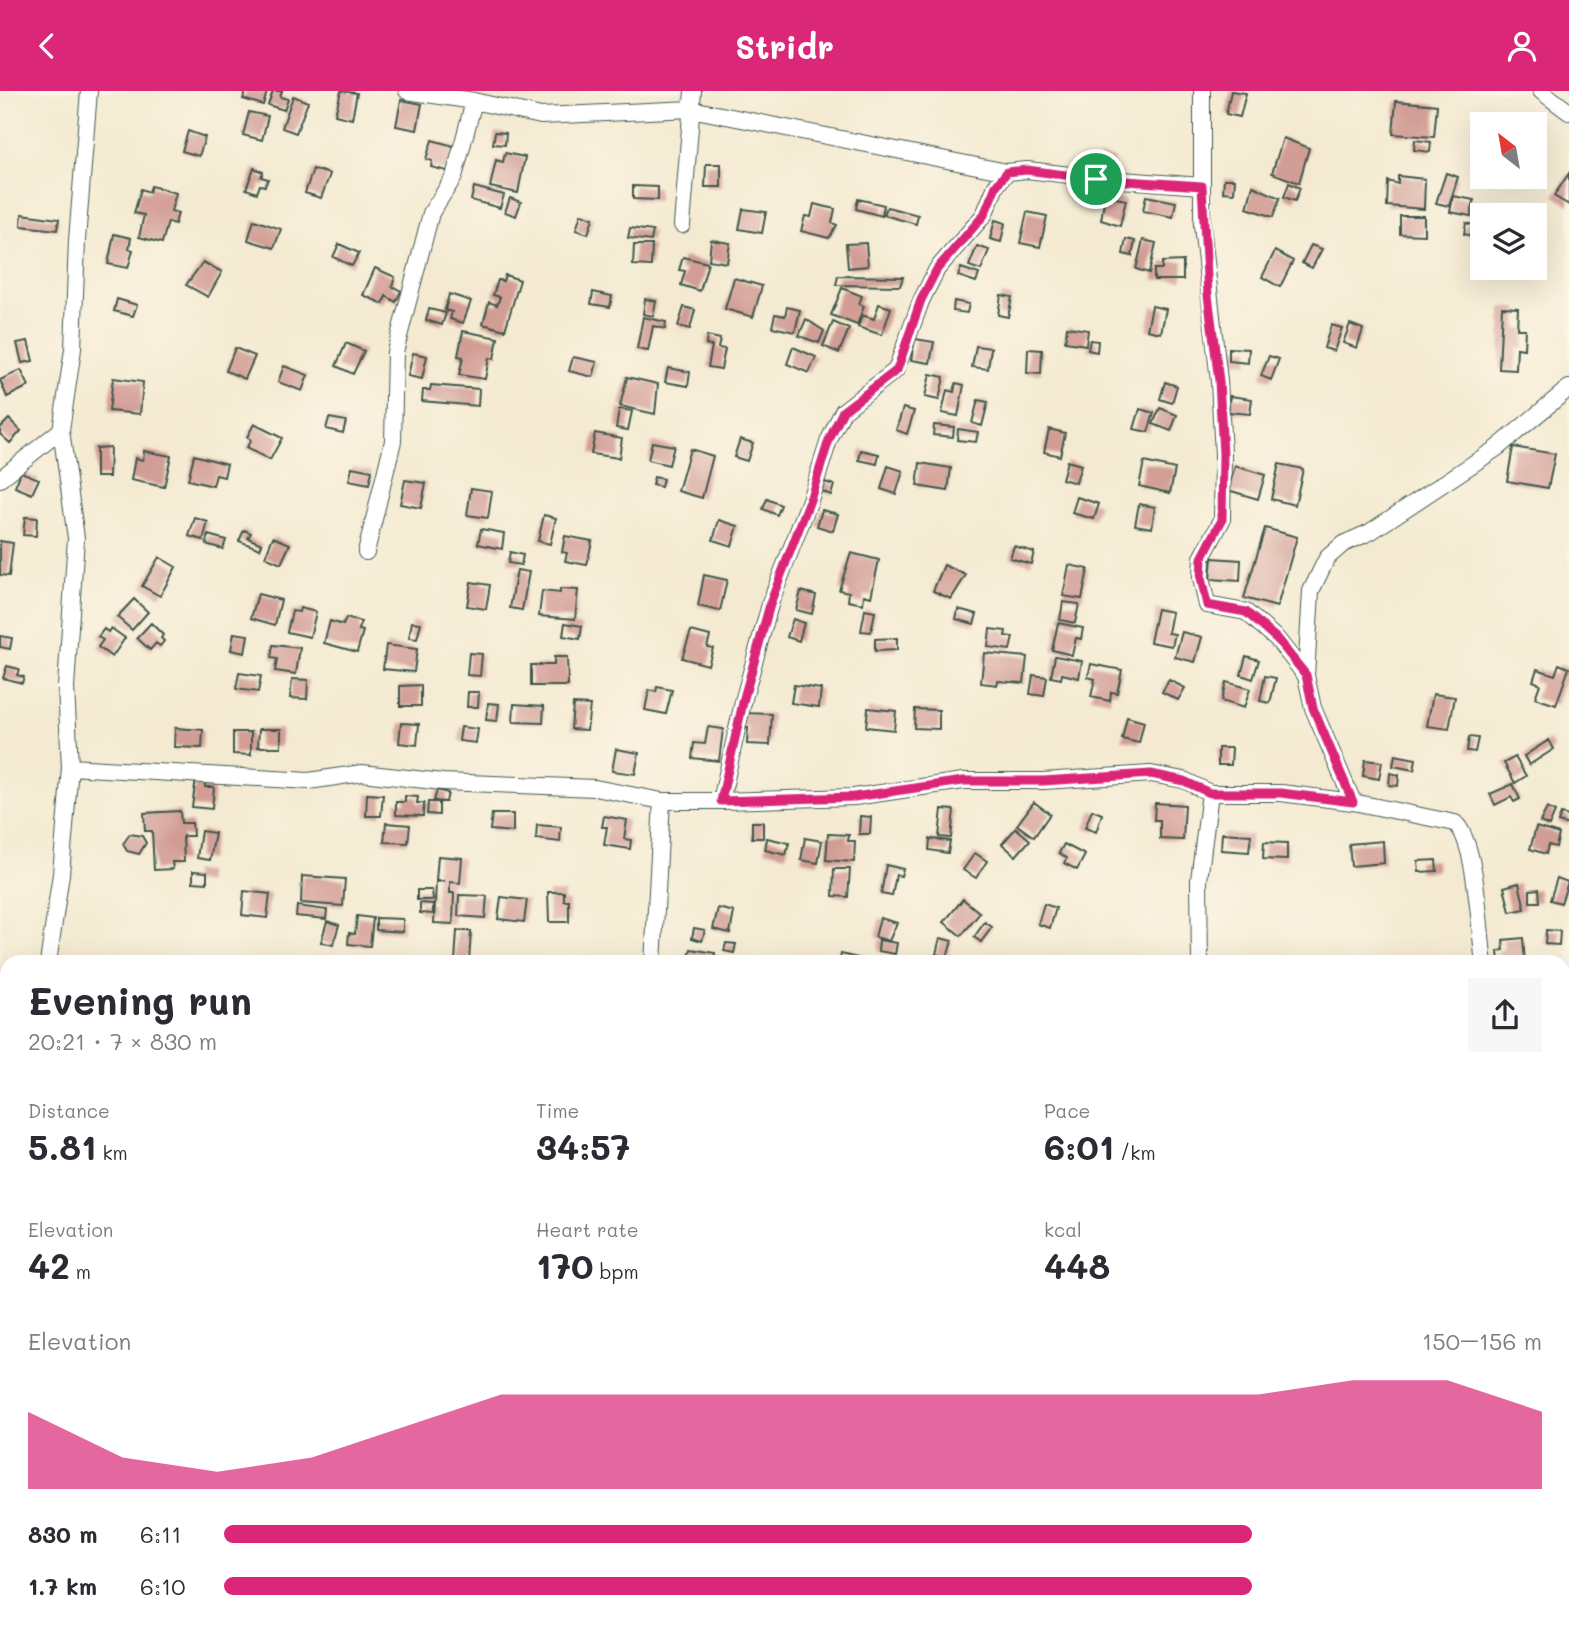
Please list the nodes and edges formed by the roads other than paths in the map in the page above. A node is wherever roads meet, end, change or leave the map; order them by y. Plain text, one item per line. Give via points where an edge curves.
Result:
1 (89, 91) edge
2 (407, 91) edge
3 (693, 91) edge
4 (1202, 91) edge
5 (1543, 91) edge
6 (468, 97) edge
7 (691, 109) junction
8 (1569, 112) edge
9 (1007, 172) junction
10 (1202, 186) junction
11 (682, 225) dead end
12 (1569, 388) edge
13 (61, 430) junction
14 (0, 479) edge
15 (366, 552) dead end
16 (1306, 675) junction
17 (69, 767) junction
18 (1210, 793) junction
19 (662, 800) junction
20 (721, 801) junction
21 (1353, 802) junction
22 (49, 955) edge
23 (653, 955) edge
24 (1200, 955) edge
25 (1483, 955) edge

1 - 13 street via 73,349
2 - 6 street
3 - 7 street
4 - 10 street
5 - 8 street
6 - 7 street via 541,116
6 - 15 street via 454,177 431,213 396,352 393,441
7 - 9 street
7 - 11 street
9 - 10 street
9 - 20 street via 984,215 937,269 897,370 843,411 829,440 771,601
10 - 16 street via 1223,454 1222,520 1202,558 1201,578 1207,605 1246,612 1277,639
12 - 16 street via 1497,448 1327,558 1311,591
13 - 14 street
13 - 17 street via 76,538 66,687
16 - 21 street via 1313,708
17 - 19 street via 309,782 362,773 443,782 595,788
17 - 22 street
18 - 20 street via 1151,774 963,781 854,797
18 - 21 street via 1281,793
18 - 24 street via 1199,880
19 - 20 street
19 - 23 street
21 - 25 street via 1445,820 1462,830

